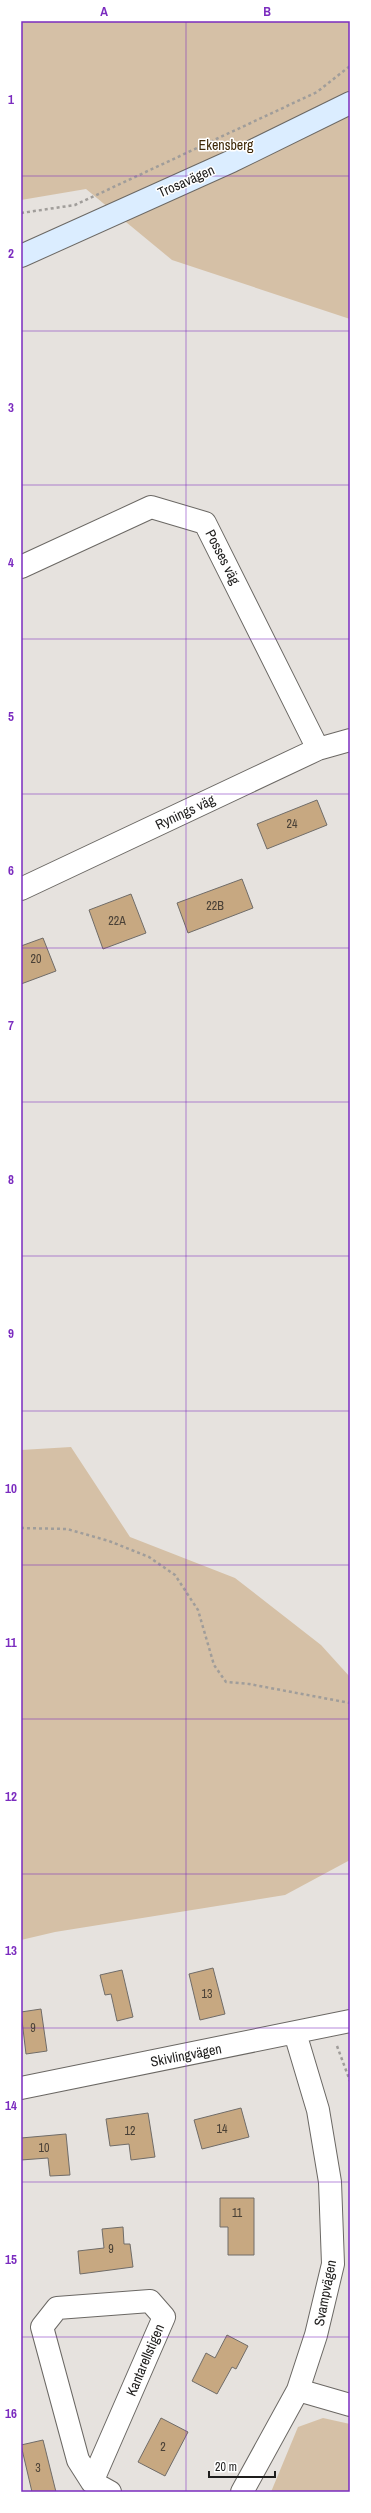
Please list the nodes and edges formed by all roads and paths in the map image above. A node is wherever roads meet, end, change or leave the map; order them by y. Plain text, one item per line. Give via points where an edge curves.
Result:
1 (350, 66) edge
2 (350, 102) edge
3 (21, 213) edge
4 (21, 256) edge
5 (21, 567) edge
6 (350, 740) edge
7 (318, 749) junction
8 (21, 889) edge
9 (21, 1528) edge
10 (350, 1703) edge
11 (350, 2021) edge
12 (329, 2026) junction
13 (295, 2033) junction
14 (350, 2081) edge
15 (21, 2088) edge
16 (298, 2390) junction
17 (350, 2405) edge
18 (101, 2487) edge
19 (242, 2492) edge

1 - 3 path via 317,92 75,205
2 - 4 main road, Trosavägen via 232,161
5 - 7 street, Posses väg via 151,507 205,523
6 - 7 street, Rynings väg
7 - 8 street, Rynings väg
9 - 10 path via 67,1529 109,1541 149,1557 175,1575 198,1610 214,1665 226,1682
11 - 12 street, Skivlingvägen
12 - 13 street, Skivlingvägen
12 - 14 path
13 - 15 street, Skivlingvägen
13 - 16 street, Svampvägen via 322,2132 330,2182 333,2264 316,2334
16 - 17 street
16 - 19 street, Svampvägen
18 - 18 street, Kantarellstigen via 78,2460 42,2327 57,2308 150,2301 164,2316

